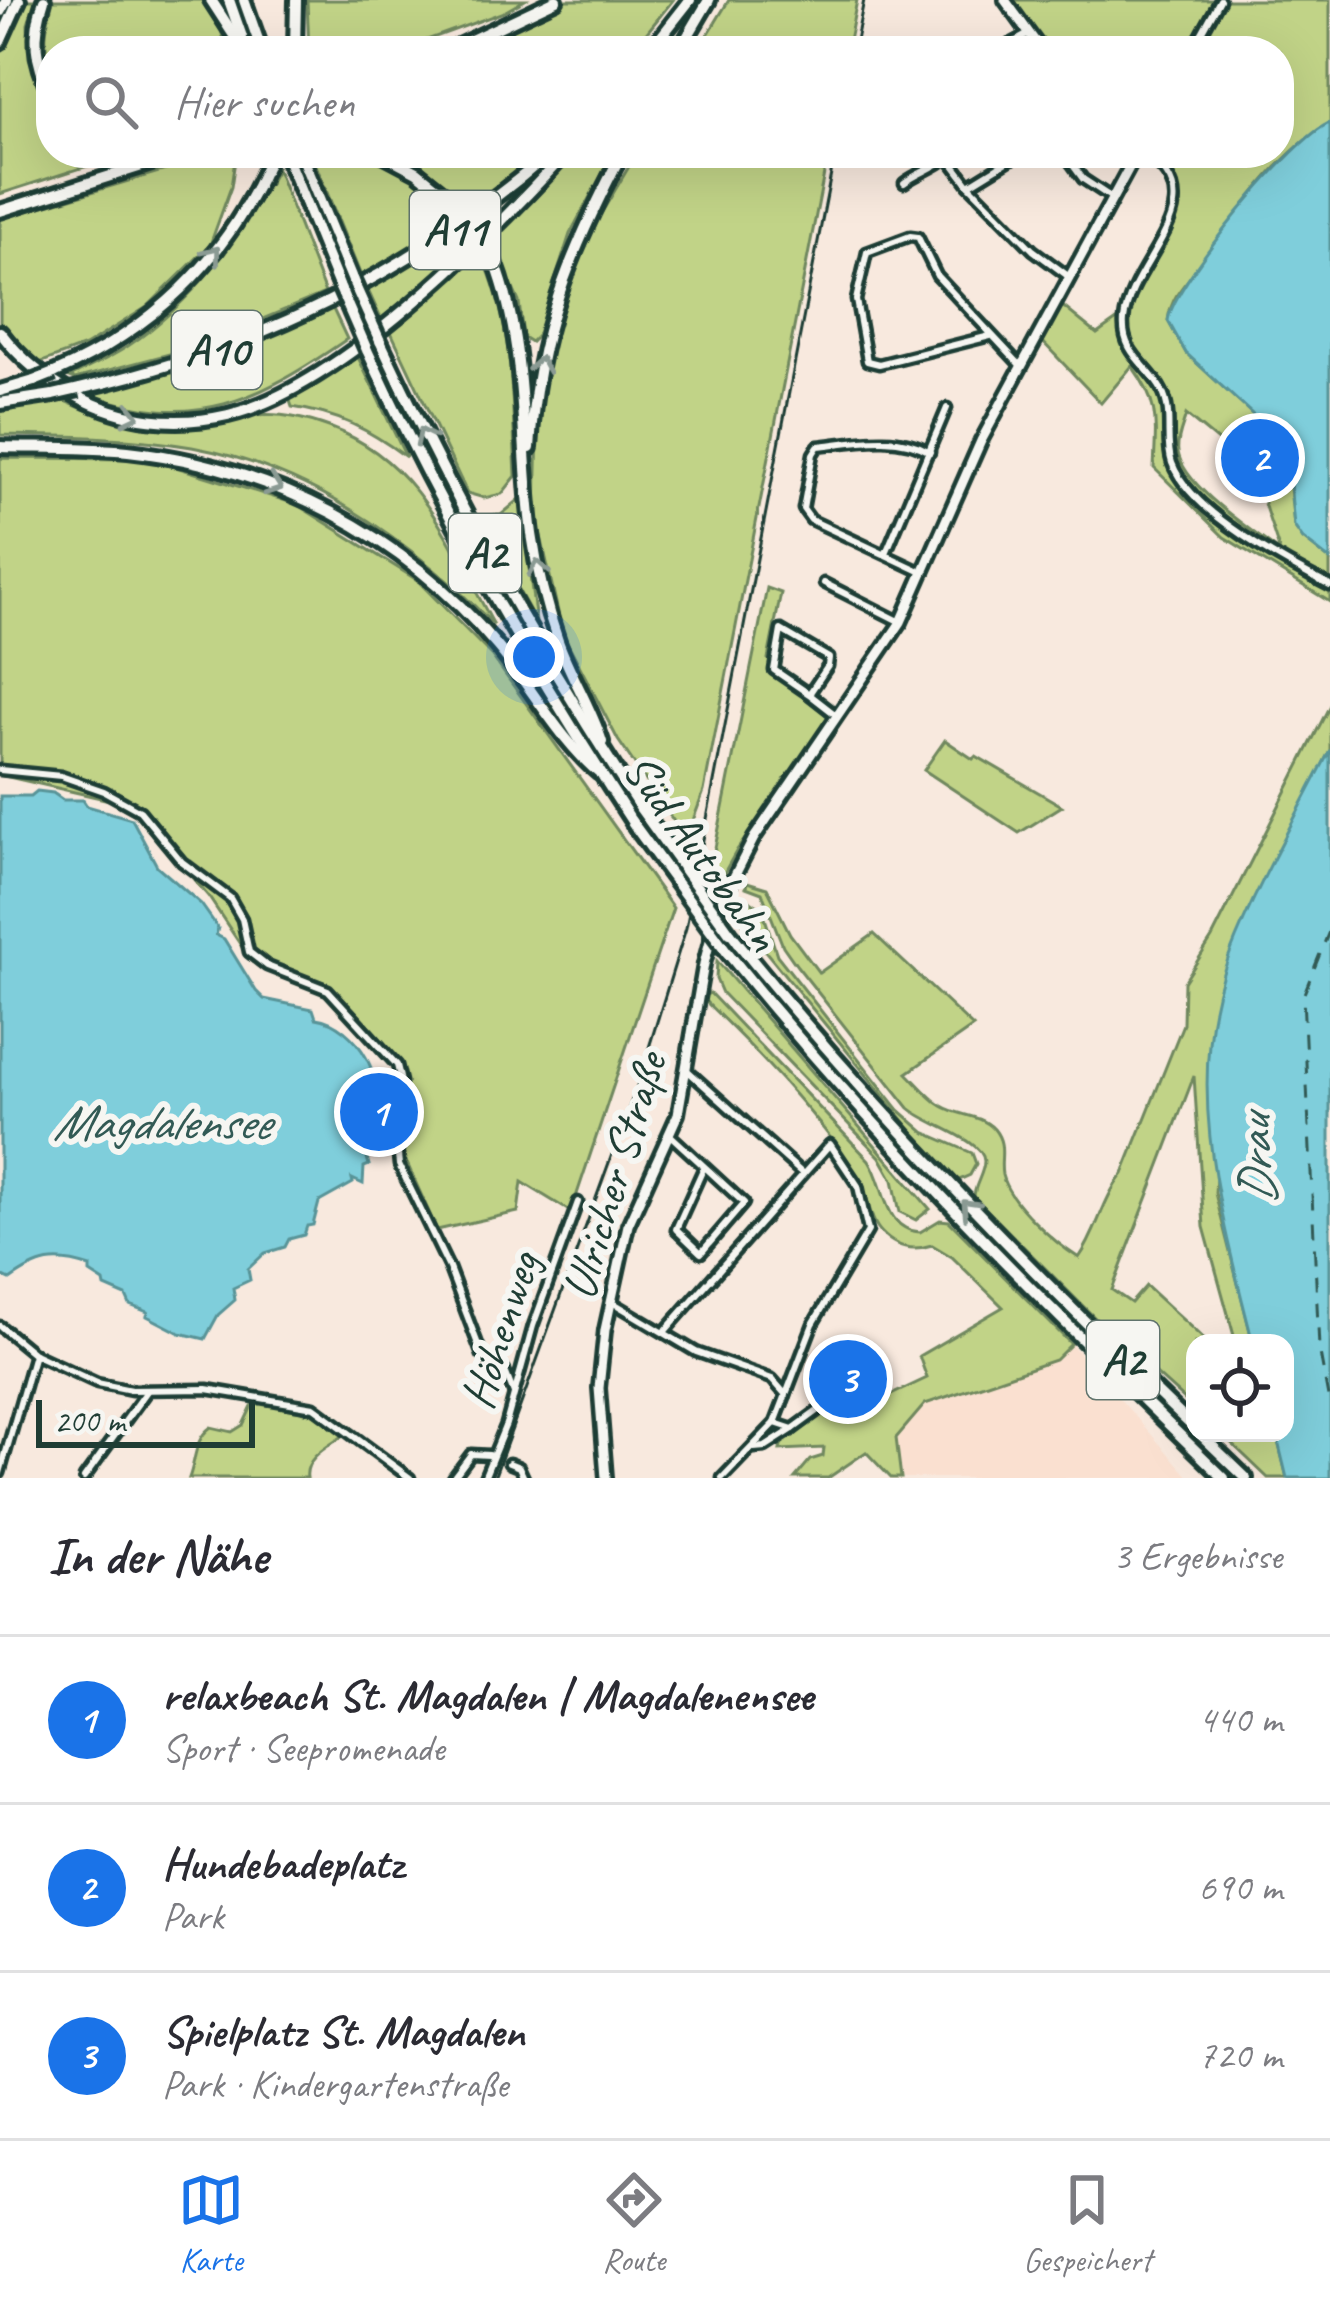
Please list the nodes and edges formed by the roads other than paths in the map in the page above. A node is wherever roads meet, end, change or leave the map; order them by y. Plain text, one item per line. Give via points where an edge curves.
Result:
1 (8, 0) edge
2 (20, 0) edge
3 (44, 0) edge
4 (211, 0) edge
5 (229, 0) edge
6 (244, 0) edge
7 (296, 0) edge
8 (556, 0) edge
9 (690, 0) edge
10 (709, 0) edge
11 (1005, 0) edge
12 (1220, 0) edge
13 (0, 12) edge
14 (1027, 35) edge
15 (235, 36) edge
16 (240, 36) edge
17 (257, 36) edge
18 (295, 36) edge
19 (480, 36) edge
20 (662, 36) edge
21 (688, 36) edge
22 (1200, 36) edge
23 (0, 42) edge
24 (36, 56) edge
25 (136, 168) edge
26 (265, 168) edge
27 (292, 168) edge
28 (305, 168) edge
29 (409, 168) edge
30 (531, 168) edge
31 (552, 168) edge
32 (615, 168) edge
33 (934, 168) edge
34 (957, 168) edge
35 (997, 168) edge
36 (1075, 168) edge
37 (1130, 168) edge
38 (1158, 168) edge
39 (904, 183) dead end
40 (969, 185) junction
41 (1112, 198) junction
42 (0, 212) edge
43 (1068, 276) junction
44 (347, 287) junction
45 (0, 332) edge
46 (990, 335) junction
47 (1021, 366) junction
48 (0, 391) edge
49 (0, 403) edge
50 (947, 408) dead end
51 (0, 447) edge
52 (930, 452) junction
53 (528, 481) junction
54 (886, 554) junction
55 (925, 573) junction
56 (824, 583) dead end
57 (1330, 586) edge
58 (901, 622) junction
59 (809, 694) junction
60 (840, 717) junction
61 (607, 756) junction
62 (0, 770) edge
63 (599, 773) junction
64 (688, 1071) junction
65 (669, 1134) junction
66 (704, 1167) junction
67 (802, 1174) junction
68 (578, 1202) dead end
69 (610, 1301) junction
70 (0, 1325) edge
71 (665, 1331) junction
72 (34, 1354) junction
73 (879, 1366) dead end
74 (147, 1390) junction
75 (514, 1394) junction
76 (786, 1395) junction
77 (1186, 1420) edge
78 (776, 1423) junction
79 (793, 1429) junction
80 (1208, 1442) edge
81 (753, 1448) junction
82 (489, 1455) dead end
83 (509, 1463) dead end
84 (0, 1473) edge
85 (84, 1478) edge
86 (410, 1478) edge
87 (453, 1478) edge
88 (484, 1478) edge
89 (524, 1478) edge
90 (606, 1478) edge
91 (722, 1478) edge
92 (1224, 1478) edge
93 (1246, 1478) edge

1 - 13 highway
2 - 23 highway
3 - 24 highway
4 - 15 highway
5 - 16 highway
6 - 17 highway
7 - 18 highway
8 - 19 highway
9 - 20 highway
10 - 21 highway
11 - 14 street
12 - 22 street
25 - 42 highway
48 -> 26 highway, bridge via 118,341 174,298 227,237
27 - 44 highway, Süd Autobahn / A2
28 - 44 highway, Süd Autobahn / A2
29 - 53 highway, bridge via 453,201 495,262 518,354
30 - 44 highway, A11 via 452,232
45 -> 31 highway via 45,377 117,414 168,421 231,415 284,393 385,324
53 -> 32 highway via 551,310
33 - 39 street
34 - 40 street
35 - 40 street
36 - 41 street
37 - 41 street, Ulricher Straße
38 - 57 street via 1172,179 1176,204 1124,329 1165,398 1173,466 1239,533
40 - 43 street
41 - 43 street, Ulricher Straße
43 - 47 street, Ulricher Straße
44 - 49 highway, A10, bridge via 237,344
61 -> 44 highway, Süd Autobahn / A2, bridge via 490,562
44 - 63 highway, Süd Autobahn / A2, bridge via 367,350 490,592
46 - 46 street via 937,276 918,237 867,252 856,300 868,361
46 - 47 street
47 - 55 street, Ulricher Straße
50 - 52 street
51 -> 63 highway via 120,450 211,465 343,517 464,610
52 - 54 street
52 - 54 street via 889,440 815,448 804,515
61 -> 53 highway via 542,587
54 - 55 street
55 - 58 street, Ulricher Straße
56 - 58 street
58 - 60 street, Ulricher Straße
59 - 59 street via 829,658 781,631 774,670
59 - 60 street
60 - 64 street, Ulricher Straße via 731,878 710,934
77 -> 61 highway, Süd Autobahn / A2, bridge via 886,1119 730,933
62 - 75 street via 62,776 140,811 182,862 230,898 249,952 328,990 397,1065 399,1165 482,1355 505,1371
63 - 92 highway, Süd Autobahn / A2, bridge via 727,952 874,1127
64 - 65 street, Ulricher Straße
64 - 67 street
65 - 66 street
65 - 69 street, Ulricher Straße via 628,1225
66 - 66 street via 676,1229 701,1253 744,1203
67 - 71 street
67 - 76 street via 830,1144 864,1201 868,1231 824,1303
68 - 75 street, Höhenweg
69 - 71 street
69 - 90 street, Ulricher Straße via 599,1360
70 - 72 street
71 - 76 street via 711,1360 772,1379
72 - 74 street via 97,1383
72 - 84 street
73 - 79 street
74 - 85 street
74 - 86 street via 207,1389 314,1407
75 - 88 street, Höhenweg
76 - 78 street
78 - 79 street
78 - 81 street
79 - 81 street
80 - 93 highway, Süd Autobahn / A2
81 - 91 street
82 - 87 street via 471,1454
83 - 89 street

